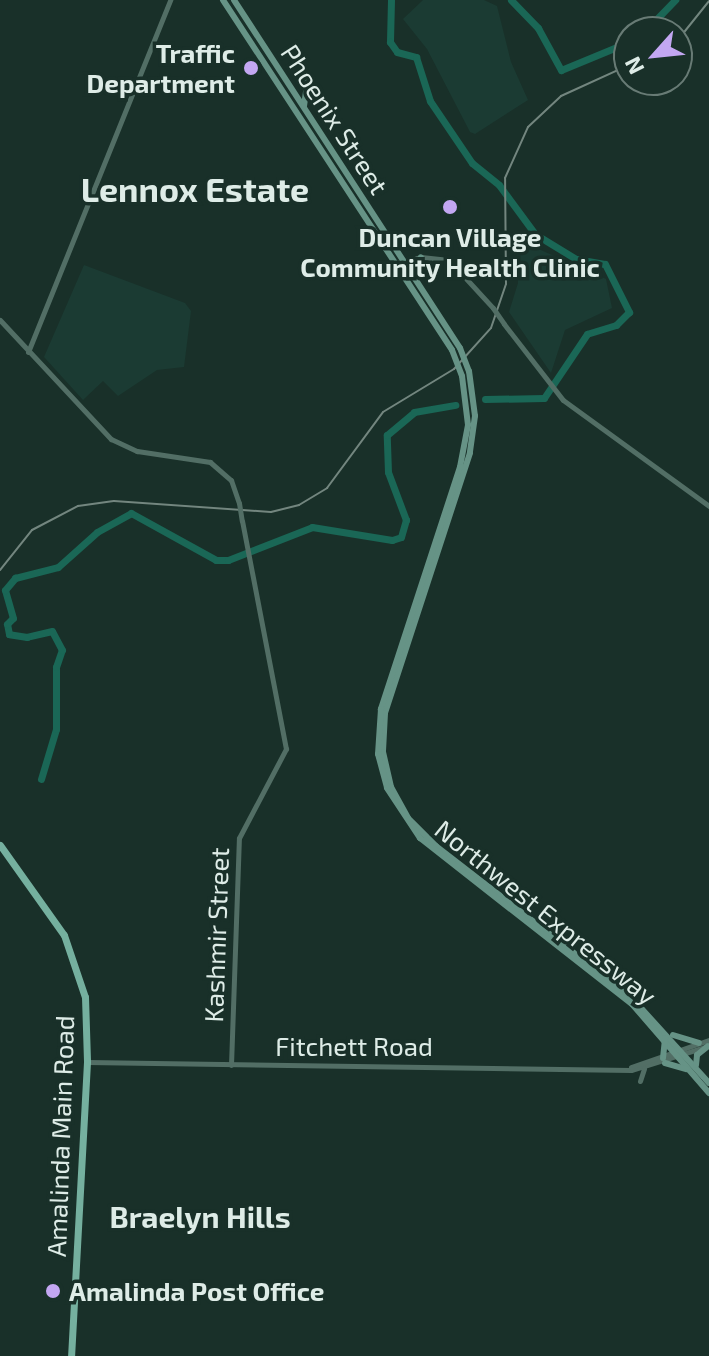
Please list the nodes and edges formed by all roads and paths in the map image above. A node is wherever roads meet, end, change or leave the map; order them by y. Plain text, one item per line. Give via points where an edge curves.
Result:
1 (170, 0) edge
2 (223, 0) edge
3 (234, 0) edge
4 (308, 78) dead end
5 (304, 106) junction
6 (421, 257) junction
7 (400, 261) junction
8 (414, 274) junction
9 (0, 320) edge
10 (456, 349) junction
11 (28, 352) junction
12 (460, 478) junction
13 (709, 506) edge
14 (0, 845) edge
15 (659, 1022) junction
16 (665, 1037) junction
17 (699, 1043) junction
18 (709, 1044) edge
19 (680, 1053) junction
20 (664, 1060) junction
21 (87, 1062) junction
22 (231, 1065) junction
23 (645, 1069) junction
24 (622, 1070) junction
25 (695, 1071) junction
26 (640, 1081) dead end
27 (709, 1083) edge
28 (709, 1093) edge
29 (71, 1356) edge

1 - 11 street
2 - 7 main road, Phoenix Street
3 - 5 main road, Phoenix Street
4 - 5 main road
5 - 7 main road, Phoenix Street
6 - 7 street
6 - 8 main road
6 - 13 street, bridge via 455,264 570,407
7 - 8 main road, Phoenix Street
7 - 10 main road, Phoenix Street
8 - 10 main road, Phoenix Street
9 - 11 street
10 - 12 main road, Phoenix Street, bridge via 475,416
11 - 22 street, Kashmir Street, bridge via 111,439 137,451 210,462 231,480 239,503 286,749 238,842
12 - 15 main road, Northwest Expressway via 385,713 383,752 391,787 408,818 436,846
12 - 16 main road, Northwest Expressway via 381,709 378,754 387,788 405,821 430,847 607,983
14 - 21 main road, Amalinda Main Road via 49,909 73,954 85,997
15 - 17 main road via 679,1040
15 - 19 main road, Northwest Expressway
16 - 19 main road, Northwest Expressway
16 - 20 main road
17 - 18 street, Fitchett Road
17 - 19 street, Fitchett Road
18 - 19 street, Fitchett Road
18 - 25 main road via 697,1055
19 - 20 street, Fitchett Road
19 - 25 main road, Northwest Expressway
20 - 23 street, Fitchett Road
20 - 24 street, Fitchett Road
20 - 25 main road
21 - 22 street, Fitchett Road
21 - 29 main road, Amalinda Main Road
22 - 24 street, Fitchett Road
23 - 24 street, Fitchett Road
23 - 26 street
25 - 27 main road, Northwest Expressway
25 - 28 main road, Northwest Expressway

